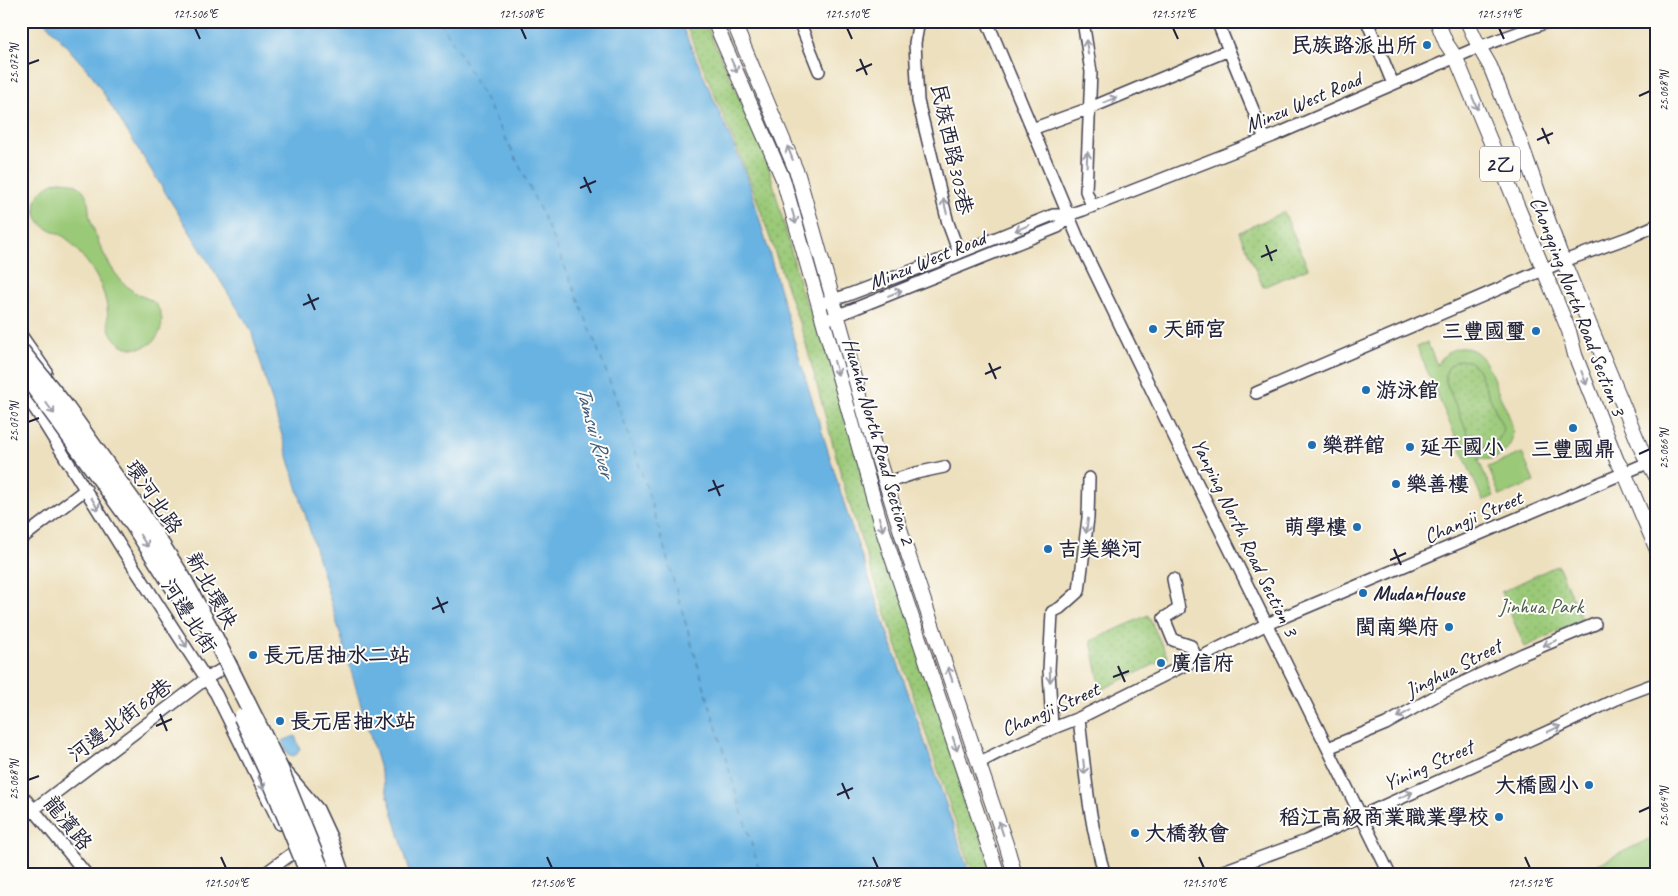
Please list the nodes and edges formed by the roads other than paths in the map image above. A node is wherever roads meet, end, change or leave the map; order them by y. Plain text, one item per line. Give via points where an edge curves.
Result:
1 (714, 21) edge
2 (733, 21) edge
3 (800, 21) edge
4 (919, 21) edge
5 (987, 21) edge
6 (1083, 21) edge
7 (1217, 21) edge
8 (1367, 21) edge
9 (1437, 21) edge
10 (1467, 21) edge
11 (1550, 21) edge
12 (1479, 48) junction
13 (1229, 50) junction
14 (1456, 58) junction
15 (819, 71) dead end
16 (1393, 84) junction
17 (1090, 108) junction
18 (1032, 129) junction
19 (1265, 139) junction
20 (1092, 206) junction
21 (1068, 215) junction
22 (1657, 225) edge
23 (958, 253) junction
24 (1564, 261) junction
25 (1545, 270) junction
26 (833, 300) junction
27 (818, 304) junction
28 (838, 315) junction
29 (823, 321) junction
30 (22, 341) edge
31 (21, 369) edge
32 (21, 390) edge
33 (1256, 393) dead end
34 (1652, 460) edge
35 (944, 467) dead end
36 (1624, 472) junction
37 (1089, 478) dead end
38 (1657, 478) edge
39 (886, 483) junction
40 (86, 489) junction
41 (21, 539) edge
42 (1657, 550) edge
43 (1173, 579) dead end
44 (1267, 624) junction
45 (1595, 624) dead end
46 (1198, 660) junction
47 (231, 664) junction
48 (207, 678) junction
49 (1657, 682) edge
50 (1079, 718) junction
51 (1052, 728) junction
52 (1328, 748) junction
53 (979, 763) junction
54 (283, 769) junction
55 (293, 791) junction
56 (21, 794) edge
57 (33, 809) junction
58 (1361, 815) junction
59 (21, 819) edge
60 (294, 852) junction
61 (87, 875) edge
62 (263, 875) edge
63 (303, 875) edge
64 (309, 875) edge
65 (323, 875) edge
66 (329, 875) edge
67 (336, 875) edge
68 (344, 875) edge
69 (998, 875) edge
70 (1014, 875) edge
71 (1105, 875) edge
72 (1212, 875) edge
73 (1390, 875) edge

1 -> 27 main road, Huanhe North Road Section 2 via 783,178
26 -> 2 main road, Huanhe North Road Section 2 via 798,175
3 - 15 street
23 -> 4 street, 民族西路303巷 via 918,101 914,43
5 - 18 street, Yanping North Road Section 3
17 -> 6 street via 1091,72
7 - 13 street
8 - 16 street
9 - 14 main road, Chongqing North Road Section 3 / 2乙
10 - 12 main road, Chongqing North Road Section 3 / 2乙
11 - 12 street, Minzu West Road
12 - 14 street, Minzu West Road
12 - 24 main road, Chongqing North Road Section 3 / 2乙 via 1494,76
17 -> 13 street
13 - 19 street
14 - 16 street, Minzu West Road
14 -> 25 main road, Chongqing North Road Section 3 / 2乙
16 - 19 street, Minzu West Road
17 - 18 street
20 -> 17 street via 1086,191
18 - 21 street, Yanping North Road Section 3
19 - 20 street, Minzu West Road
20 - 21 street, Minzu West Road
21 -> 23 street, Minzu West Road via 1053,215
28 -> 21 street, Minzu West Road via 1058,227
21 - 44 street, Yanping North Road Section 3
22 - 24 street
23 - 26 street, Minzu West Road
24 - 25 street
24 - 34 main road, Chongqing North Road Section 3 / 2乙
25 - 33 street
25 -> 36 main road, Chongqing North Road Section 3 / 2乙 via 1575,355
26 - 27 street, Minzu West Road
26 - 28 main road, Huanhe North Road Section 2
27 - 29 main road, Huanhe North Road Section 2
28 - 29 street, Minzu West Road
28 - 39 main road, Huanhe North Road Section 2
29 -> 69 main road, Huanhe North Road Section 2 via 881,525
30 - 47 street, 環河北路 via 171,557
30 - 65 highway, 新北環快, bridge via 182,577 280,769
31 -> 64 highway, bridge via 133,524 196,624 267,771
32 - 40 street, 河邊北街
34 - 36 street, Changji Street
34 - 38 main road, Chongqing North Road Section 3 / 2乙
35 - 39 street
36 - 42 main road, Chongqing North Road Section 3 / 2乙
36 - 44 street, Changji Street
37 -> 51 street via 1088,518 1079,590 1052,612 1049,670
53 -> 39 main road, Huanhe North Road Section 2
40 - 41 street
40 -> 48 street, 河邊北街
43 - 46 street via 1179,609 1164,618 1173,640 1191,646
44 - 46 street, Changji Street
44 - 52 street, Yanping North Road Section 3
45 -> 52 street, Jinghua Street via 1523,654 1439,694 1386,724
46 - 50 street, Changji Street
47 - 48 street, 河邊北街68巷
47 - 54 street, 環河北路
48 - 57 street, 河邊北街68巷
48 -> 60 street, 河邊北街
58 -> 49 street, Yining Street
50 - 51 street, Changji Street
50 -> 71 street via 1087,793
51 - 53 street, Changji Street
52 - 58 street, Yanping North Road Section 3
70 -> 53 main road, Huanhe North Road Section 2
54 - 55 street, 環河北路
54 - 68 street, 環河北路 via 318,809
55 - 66 street, 環河北路
55 - 67 main road via 312,816
56 - 57 street, 龍濱路
57 - 59 street, 河邊北街68巷
57 - 61 street, 龍濱路
58 - 72 street, Yining Street via 1306,841
58 - 73 street, Yanping North Road Section 3
60 - 62 street
60 - 63 street, 河邊北街

